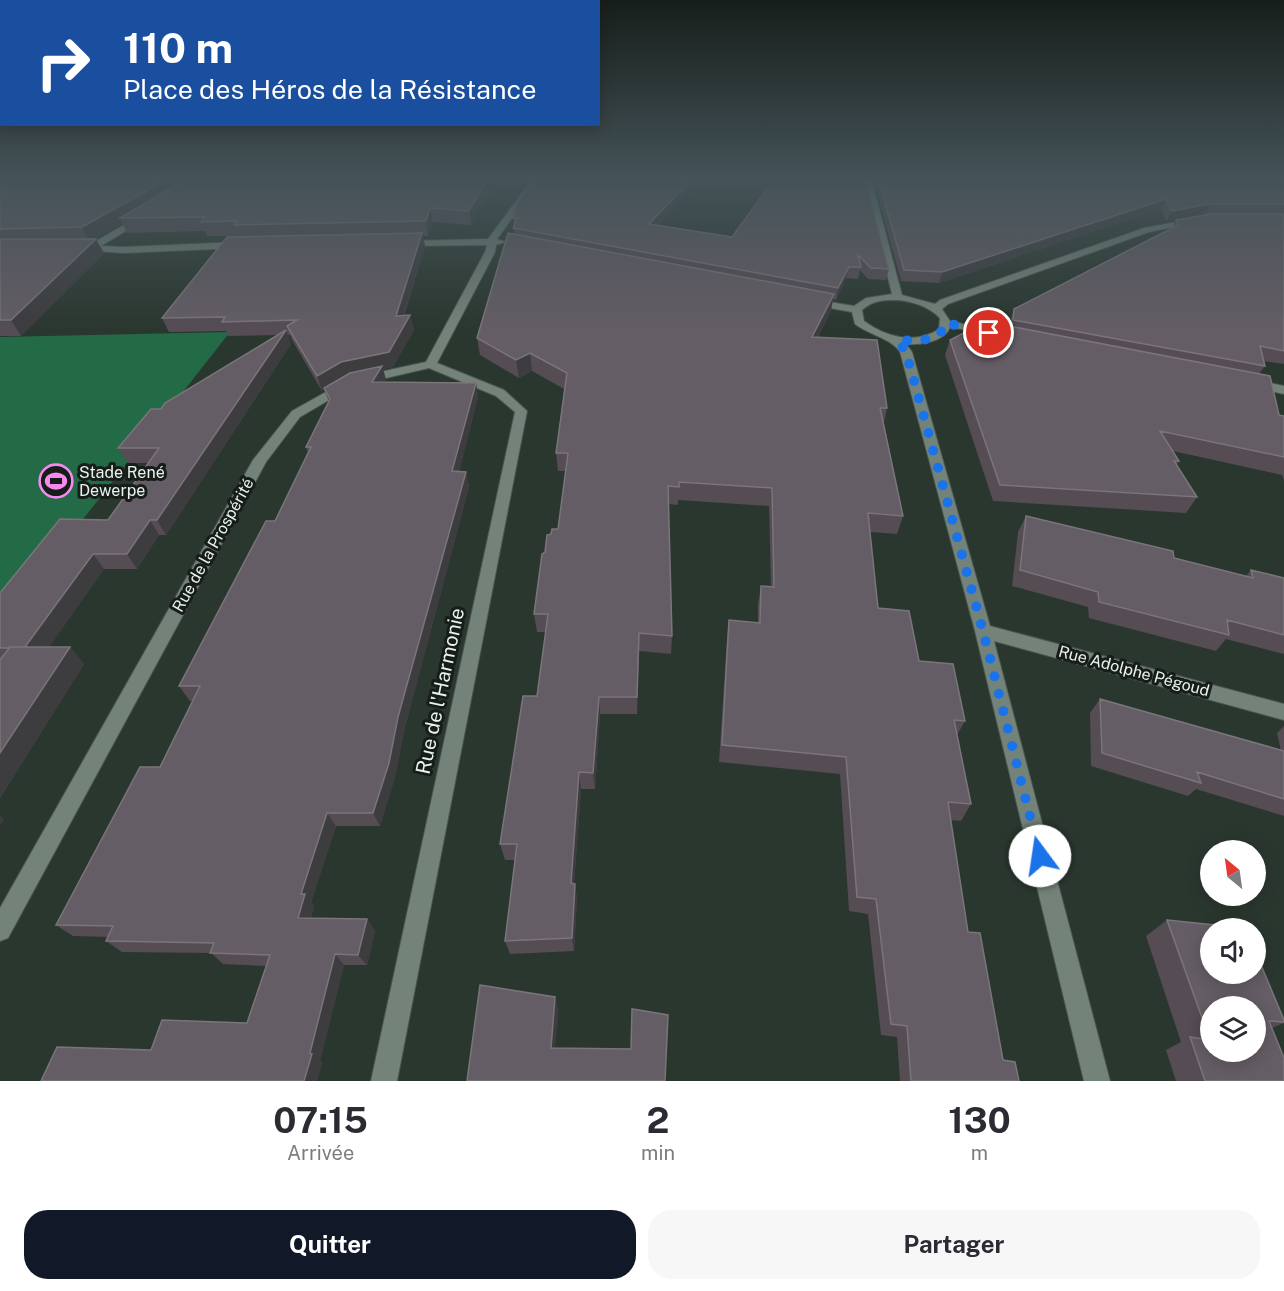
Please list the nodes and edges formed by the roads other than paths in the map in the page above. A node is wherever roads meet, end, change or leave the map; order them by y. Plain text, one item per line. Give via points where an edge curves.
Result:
1 (124, 228) edge
2 (500, 228) edge
3 (880, 228) edge
4 (1156, 228) edge
5 (492, 240) junction
6 (390, 243) edge
7 (514, 244) edge
8 (248, 245) edge
9 (92, 247) junction
10 (69, 248) edge
11 (898, 297) junction
12 (799, 299) edge
13 (936, 309) junction
14 (857, 310) junction
15 (946, 323) junction
16 (898, 340) junction
17 (1046, 344) edge
18 (430, 364) junction
19 (1239, 381) edge
20 (1284, 390) edge
21 (983, 631) junction
22 (1284, 712) edge
23 (0, 930) edge
24 (384, 1081) edge
25 (1097, 1081) edge

1 - 9 street
2 - 5 street
3 - 11 street
4 - 13 street via 944,302
5 - 6 street
5 - 7 street
5 - 18 street via 490,252
8 - 9 street via 123,250
9 - 10 street
11 - 13 street
11 - 14 street via 876,298
12 - 14 street
13 - 15 street
14 - 16 street via 859,322 865,328
15 - 16 street via 944,330 926,339
15 - 17 street
16 - 21 street via 906,352
18 - 23 street, Rue de la Prospérité via 350,382 296,414 260,460
18 - 24 street, Rue de l'Harmonie via 500,393 521,411
19 - 20 street
21 - 22 street, Rue Adolphe Pégoud
21 - 25 street

